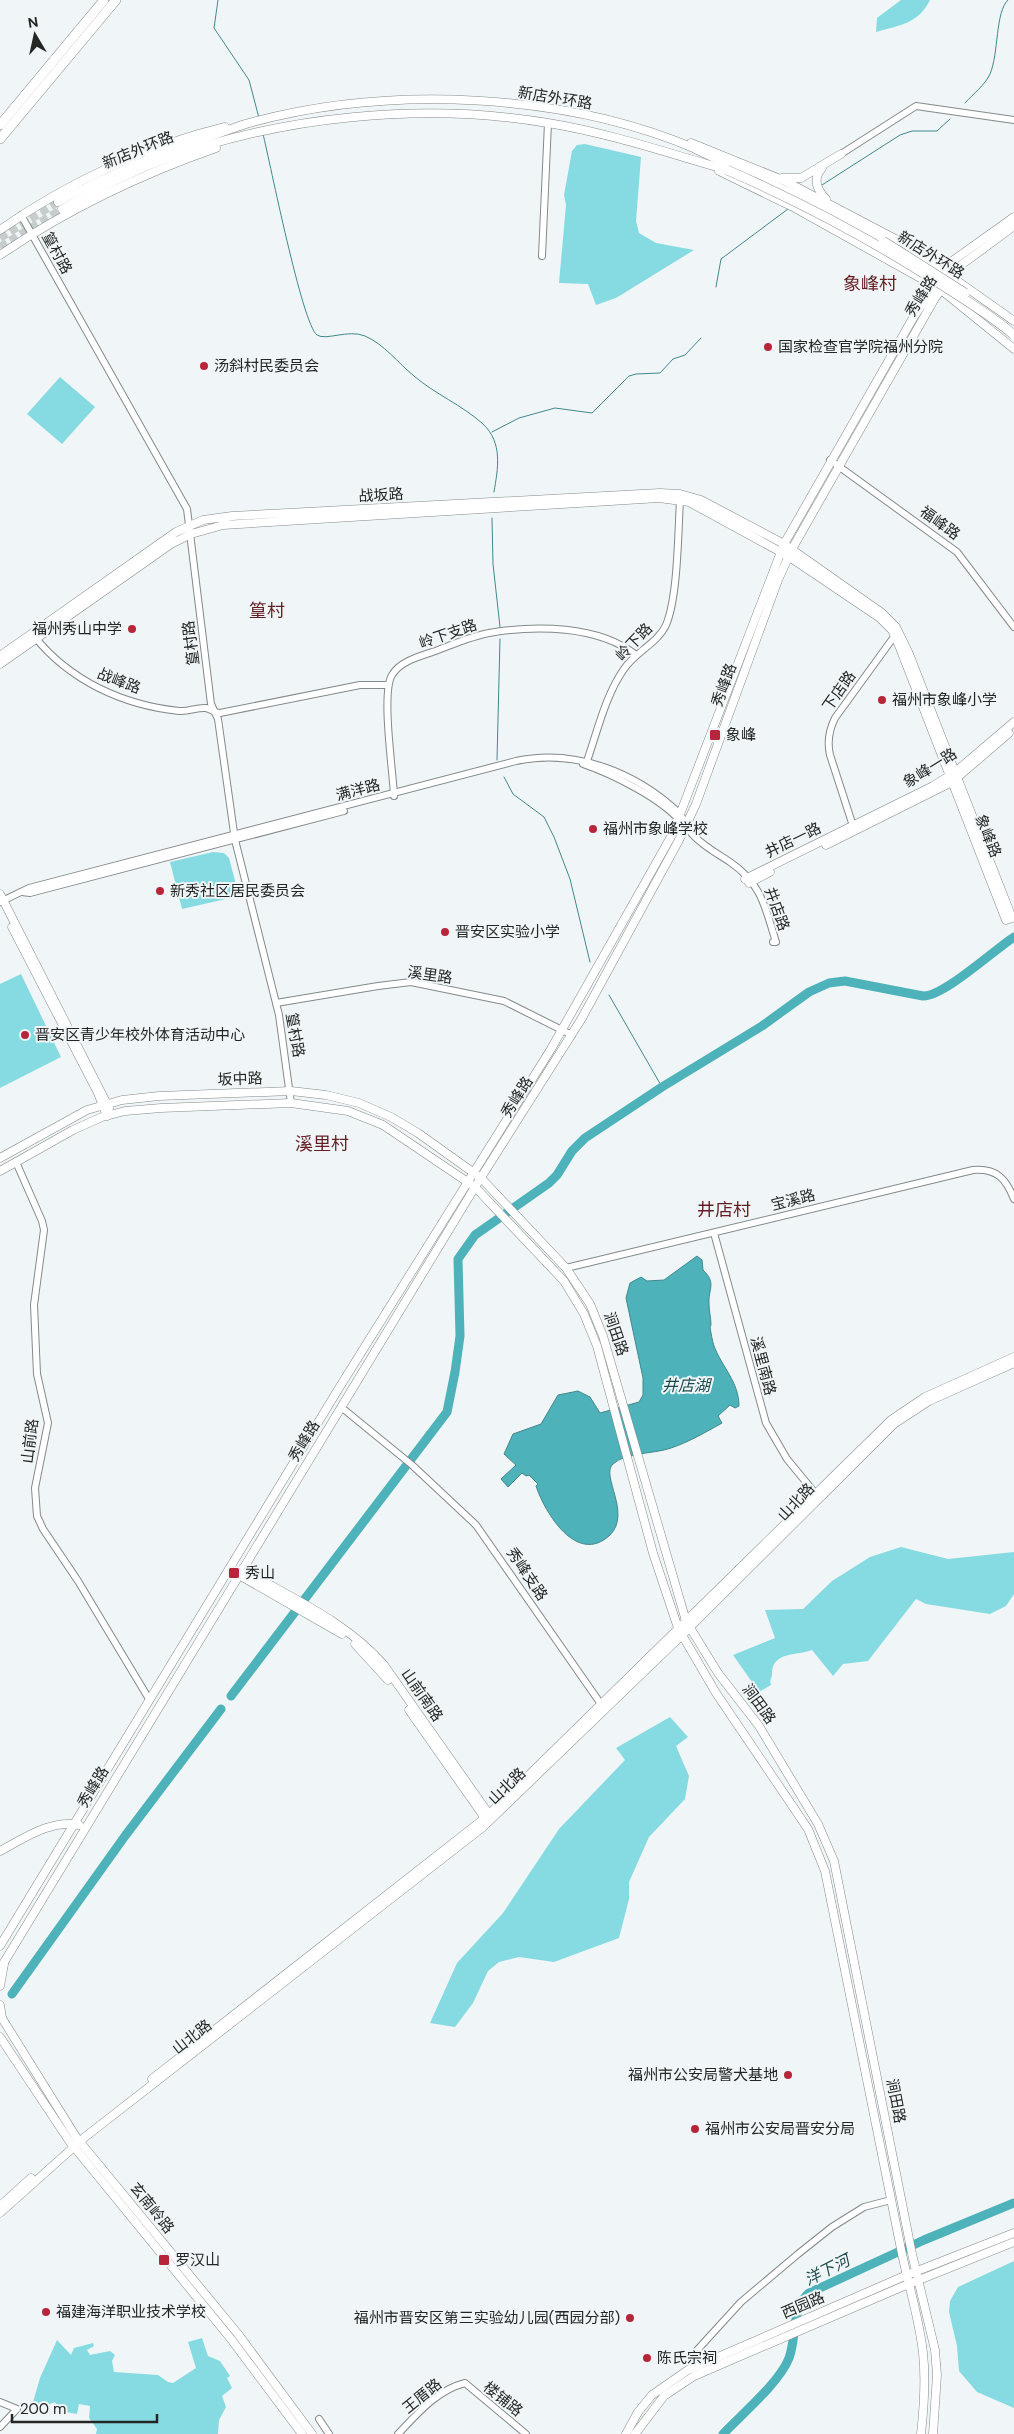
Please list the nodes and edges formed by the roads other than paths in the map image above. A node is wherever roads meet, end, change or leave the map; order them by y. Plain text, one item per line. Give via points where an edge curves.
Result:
1 (116, 0) edge
2 (102, 2) edge
3 (1014, 120) edge
4 (252, 122) junction
5 (548, 122) junction
6 (0, 125) edge
7 (254, 135) junction
8 (0, 139) edge
9 (672, 139) junction
10 (696, 149) joint
11 (841, 154) junction
12 (704, 164) junction
13 (727, 170) joint
14 (778, 178) junction
15 (816, 190) junction
16 (21, 215) junction
17 (1014, 217) edge
18 (1014, 226) edge
19 (0, 230) edge
20 (32, 234) junction
21 (0, 255) edge
22 (542, 256) dead end
23 (948, 272) junction
24 (937, 288) junction
25 (1014, 321) edge
26 (1014, 328) edge
27 (1014, 335) edge
28 (1014, 349) edge
29 (830, 460) junction
30 (838, 465) junction
31 (680, 500) junction
32 (189, 525) junction
33 (190, 534) junction
34 (782, 548) junction
35 (790, 552) junction
36 (1014, 627) edge
37 (897, 633) junction
38 (34, 636) junction
39 (636, 655) junction
40 (0, 656) edge
41 (0, 664) edge
42 (388, 685) junction
43 (214, 712) junction
44 (1014, 722) edge
45 (1014, 729) edge
46 (587, 764) junction
47 (953, 777) junction
48 (394, 795) junction
49 (679, 818) junction
50 (686, 826) junction
51 (854, 829) junction
52 (235, 837) junction
53 (749, 880) junction
54 (1, 901) edge
55 (276, 1004) junction
56 (562, 1030) junction
57 (572, 1035) junction
58 (291, 1091) junction
59 (291, 1103) junction
60 (105, 1104) junction
61 (109, 1115) junction
62 (0, 1158) edge
63 (16, 1162) junction
64 (0, 1171) edge
65 (478, 1175) junction
66 (472, 1184) junction
67 (1014, 1199) edge
68 (714, 1232) junction
69 (566, 1268) junction
70 (1014, 1355) edge
71 (1014, 1363) edge
72 (341, 1407) junction
73 (815, 1493) junction
74 (241, 1572) junction
75 (688, 1625) junction
76 (680, 1632) junction
77 (149, 1699) junction
78 (603, 1707) junction
79 (489, 1819) junction
80 (75, 1826) junction
81 (84, 1829) junction
82 (0, 1853) edge
83 (10, 1930) junction
84 (0, 1940) edge
85 (0, 1946) edge
86 (2, 1966) edge
87 (0, 1986) edge
88 (0, 2005) edge
89 (1, 2016) edge
90 (1, 2038) edge
91 (75, 2142) junction
92 (891, 2200) junction
93 (0, 2206) edge
94 (0, 2213) edge
95 (1014, 2233) edge
96 (1014, 2242) edge
97 (918, 2276) junction
98 (909, 2279) junction
99 (693, 2367) junction
100 (465, 2383) joint
101 (0, 2402) edge
102 (319, 2419) dead end
103 (0, 2427) edge
104 (301, 2434) edge
105 (312, 2434) edge
106 (329, 2434) edge
107 (398, 2434) edge
108 (526, 2434) edge
109 (626, 2434) edge
110 (635, 2434) edge
111 (921, 2434) edge
112 (932, 2434) edge

1 - 8 highway
2 - 6 highway
3 - 11 street via 916,106
4 - 7 main road, 新店外环路 via 151,157 99,181 60,206 160,161 215,143
4 - 9 main road, 新店外环路 via 368,103 471,102 528,106 580,115
4 - 16 main road via 200,133 124,162
5 - 7 main road, 新店外环路 via 480,115 412,114 340,119
5 - 12 main road, 新店外环路 via 634,142
5 - 22 street
7 - 20 main road via 132,180
9 - 10 main road, 新店外环路
9 - 14 main road via 710,150
10 - 26 highway, 新店外环路, bridge via 883,241
11 - 14 main road via 801,178
11 - 15 main road via 816,175
12 - 13 main road, 新店外环路
12 - 24 main road via 795,208
13 - 27 highway, 新店外环路, bridge via 880,246 990,316
14 - 15 main road via 805,191
15 - 23 main road via 833,205 905,244
16 - 19 main road
16 - 20 street, 篁村路
17 - 23 main road via 951,262
18 - 23 main road, 秀峰路
20 - 21 main road
20 - 32 street, 篁村路 via 187,509
23 - 24 main road
23 - 25 main road
24 - 28 main road
24 - 29 main road
24 - 30 main road, 秀峰路
29 - 30 street, 福峰路
29 - 34 main road
30 - 35 main road, 秀峰路
30 - 36 street, 福峰路 via 957,552
31 - 33 main road, 战坂路 via 659,498 243,522
31 - 34 main road, 战坂路
31 - 39 street, 岭下路 via 668,618 659,634
32 - 33 street, 篁村路
32 - 34 main road, 战坂路 via 210,518 232,516 670,493 702,500
32 - 38 main road, 战坂路 via 158,544
33 - 38 main road, 战坂路
33 - 43 street, 篁村路
34 - 35 main road, 战坂路
34 - 49 main road
35 - 37 main road, 象峰路
35 - 50 main road, 秀峰路
37 - 47 main road, 象峰路
37 - 51 street, 下店路 via 835,718 829,732 830,755
38 - 40 main road, 战坂路
38 - 41 main road, 战坂路
38 - 43 street, 战峰路 via 76,676 112,695 180,711 205,708
39 - 42 street, 岭下支路 via 619,643 574,632 539,629 489,633 410,660 394,672
39 - 46 street, 岭下路 via 615,685
42 - 43 street, 战峰路 via 360,685 224,713
42 - 48 street
43 - 52 street, 篁村路 via 218,719
44 - 47 main road, 象峰一路
45 - 47 main road, 象峰一路
46 - 48 street, 满洋路 via 529,762
46 - 49 street, 满洋路 via 612,770 638,783
47 - 47 main road, 象峰路 via 1006,920 1012,918
47 - 51 main road, 象峰一路
48 - 52 street, 满洋路
49 - 50 street, 井店路
49 - 56 main road
50 - 53 street, 井店路 via 693,841
50 - 57 main road, 秀峰路
51 - 53 main road, 井店一路
52 - 54 street, 满洋路 via 30,893 21,892
52 - 55 street, 篁村路
53 - 53 street, 井店路 via 758,896 773,942 776,942 762,895
54 - 60 main road
55 - 56 street, 溪里路 via 411,982 504,1001
55 - 58 street, 篁村路
56 - 57 street, 溪里路
56 - 65 main road
57 - 65 main road, 秀峰路
58 - 59 street, 篁村路
58 - 60 main road, 坂中路 via 148,1097
58 - 65 main road, 坂中路 via 350,1100 383,1113
59 - 61 main road, 坂中路 via 161,1108
59 - 66 main road, 坂中路 via 338,1109 369,1119 415,1145
60 - 61 main road
60 - 62 main road, 坂中路 via 73,1117
61 - 63 main road, 坂中路 via 73,1130
63 - 64 main road, 坂中路
63 - 77 street, 山前路 via 44,1227 34,1305 37,1374 48,1422 35,1488 37,1516
65 - 66 main road, 秀峰路
65 - 69 main road, 涧田路
66 - 72 main road, 秀峰路
66 - 76 main road, 涧田路 via 559,1275 587,1320 651,1544
66 - 77 main road, 秀峰路 via 340,1388
67 - 68 street, 宝溪路 via 1004,1179 973,1170
68 - 69 street, 宝溪路
68 - 73 street, 溪里南路 via 766,1423 787,1458
69 - 75 main road, 涧田路 via 590,1304 603,1336
70 - 73 main road, 山北路 via 904,1410 876,1432
71 - 75 main road, 山北路 via 936,1397 894,1424
72 - 74 main road, 秀峰路
72 - 78 street, 秀峰支路 via 412,1465 485,1536
73 - 75 main road, 山北路
74 - 79 main road, 山前南路 via 353,1636 378,1658
74 - 81 main road, 秀峰路
75 - 76 main road, 山北路
75 - 97 main road, 涧田路 via 759,1726 818,1824 831,1853
76 - 78 main road, 山北路
76 - 92 main road, 涧田路 via 716,1693 808,1828 820,1855
77 - 80 main road, 秀峰路
78 - 79 main road, 山北路
79 - 91 main road, 山北路
80 - 81 main road
80 - 82 main road via 48,1827
80 - 83 main road, 秀峰路
81 - 86 main road, 秀峰路
83 - 84 main road
83 - 85 main road, 秀峰路
86 - 87 main road
88 - 89 main road
89 - 91 main road, 玄南岭路
90 - 91 main road, 玄南岭路
91 - 93 main road, 山北路
91 - 94 main road, 山北路
91 - 104 main road, 玄南岭路 via 231,2339
91 - 105 main road, 玄南岭路 via 238,2334
92 - 98 main road, 涧田路
92 - 99 street via 871,2204 839,2222 754,2290 689,2360
95 - 97 main road, 西园路
96 - 97 main road, 西园路
97 - 98 main road, 西园路
97 - 112 main road, 涧田路 via 936,2355
98 - 99 main road, 西园路
98 - 110 main road, 西园路 via 685,2381 658,2402
98 - 111 main road, 涧田路 via 924,2359
99 - 109 main road, 西园路 via 657,2390 638,2412
100 - 107 street, 王厝路 via 437,2397
100 - 108 street, 楼铺路
101 - 103 street via 18,2409
102 - 106 street

